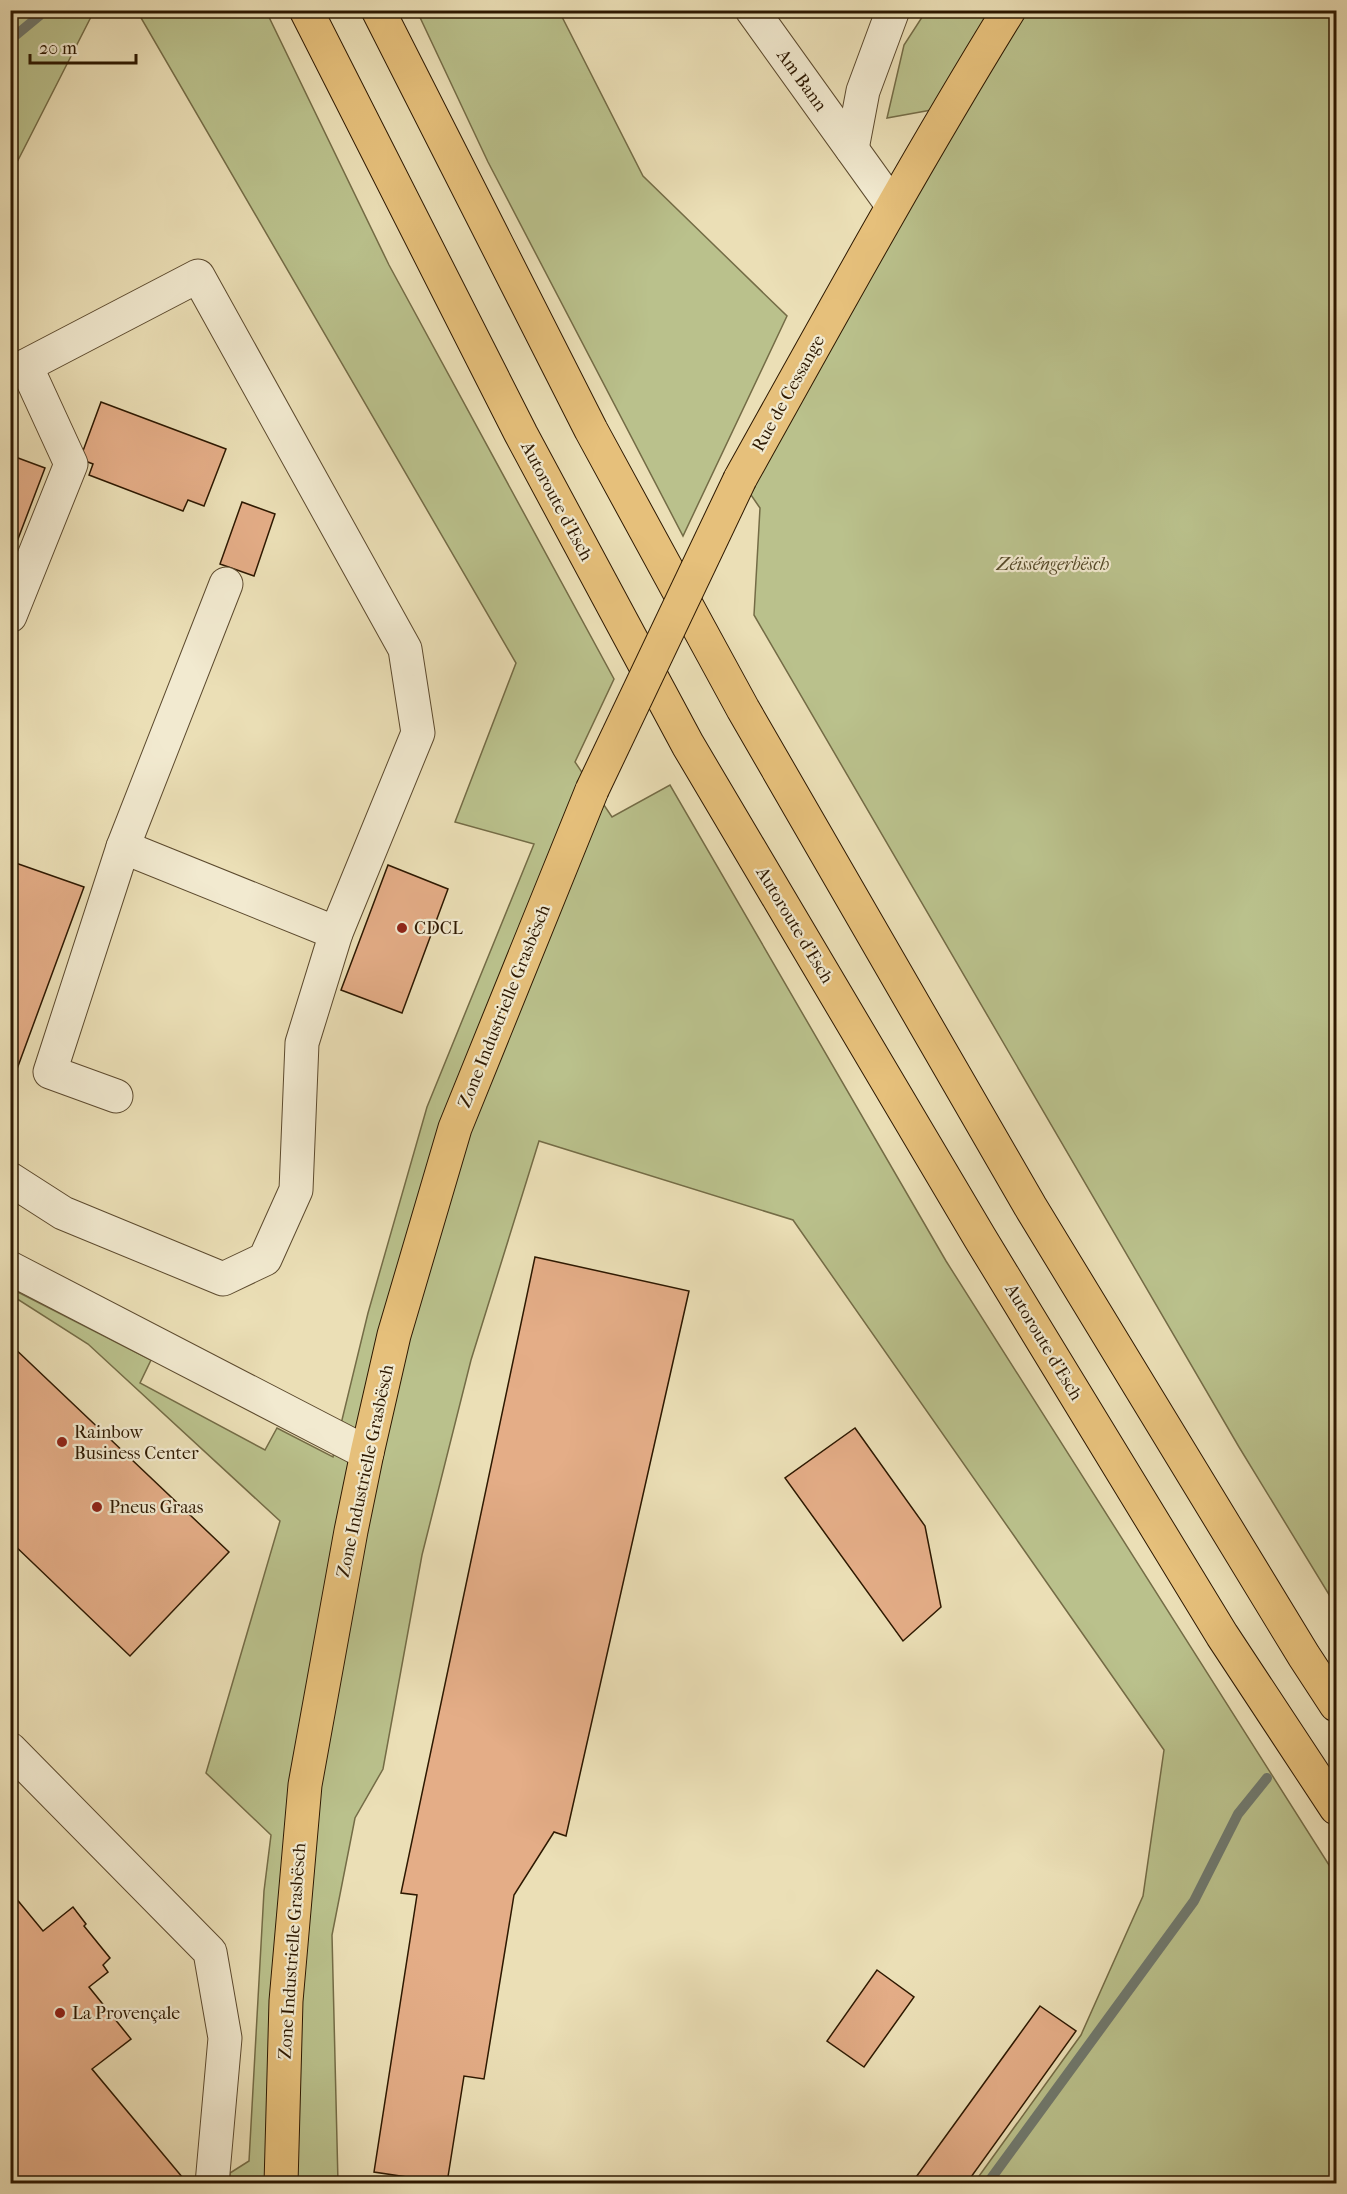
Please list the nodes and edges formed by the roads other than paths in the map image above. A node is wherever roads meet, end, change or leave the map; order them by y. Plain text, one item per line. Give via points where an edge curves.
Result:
1 (306, 10) edge
2 (378, 10) edge
3 (752, 10) edge
4 (893, 10) edge
5 (1009, 10) edge
6 (852, 149) junction
7 (892, 205) junction
8 (18, 370) edge
9 (226, 584) dead end
10 (10, 616) edge
11 (592, 790) joint
12 (123, 847) junction
13 (336, 933) junction
14 (116, 1096) dead end
15 (10, 1179) edge
16 (10, 1268) edge
17 (367, 1453) junction
18 (1336, 1705) edge
19 (10, 1749) edge
20 (1336, 1808) edge
21 (212, 2184) edge
22 (281, 2184) edge

1 - 20 main road, Autoroute d'Esch via 521,434 688,745 980,1238 1222,1635
2 - 18 main road via 591,430 743,709 1030,1206
3 - 6 lane, Am Bann
4 - 6 lane via 863,91
5 - 7 main road, Rue de Cessange
6 - 7 lane, Am Bann
7 - 11 main road, Rue de Cessange, bridge via 740,479
8 - 10 lane via 71,464
8 - 13 lane via 198,276 405,649 418,733
9 - 12 lane
11 - 17 main road, Zone Industrielle Grasbësch via 455,1128 394,1335
12 - 13 lane
12 - 14 lane via 50,1072
13 - 15 lane via 302,1043 296,1190 265,1259 223,1279 63,1213
16 - 17 lane
17 - 22 main road, Zone Industrielle Grasbësch via 305,1785 286,2001
19 - 21 lane via 210,1952 225,2038

